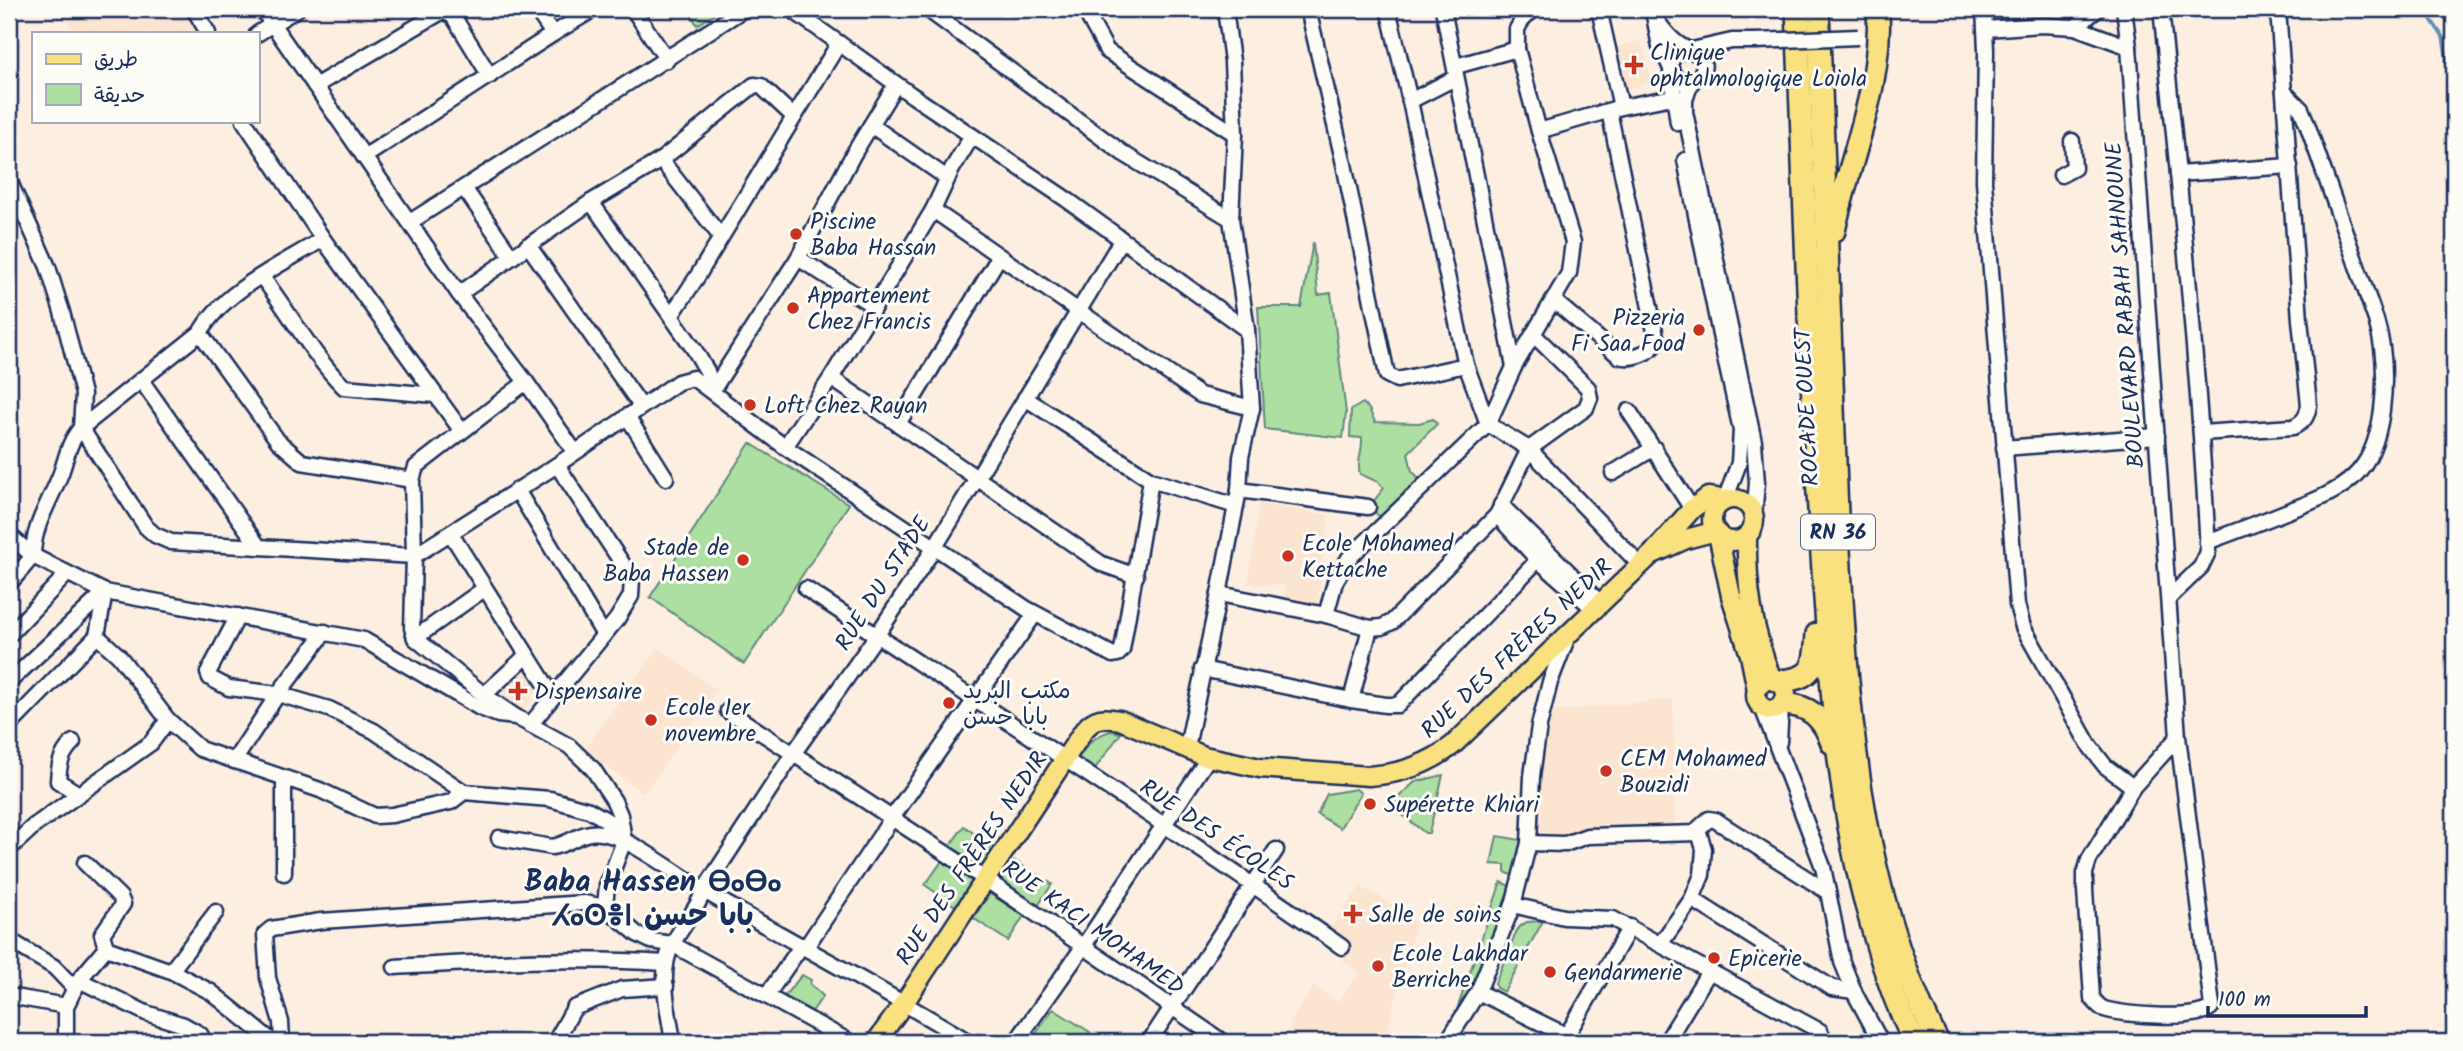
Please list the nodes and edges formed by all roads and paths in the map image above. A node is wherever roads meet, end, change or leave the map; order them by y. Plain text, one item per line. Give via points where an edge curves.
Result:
1 (194, 9) edge
2 (262, 9) edge
3 (297, 9) edge
4 (536, 9) edge
5 (594, 9) edge
6 (633, 9) edge
7 (791, 9) edge
8 (927, 9) edge
9 (1084, 9) edge
10 (1308, 9) edge
11 (1388, 9) edge
12 (1443, 9) edge
13 (1599, 9) edge
14 (1797, 9) edge
15 (1818, 9) edge
16 (1878, 9) edge
17 (1984, 9) edge
18 (2098, 9) edge
19 (2124, 9) edge
20 (2161, 9) edge
21 (2278, 9) edge
22 (734, 11) edge
23 (1221, 11) edge
24 (1527, 11) edge
25 (1654, 13) edge
26 (274, 25) junction
27 (2075, 27) junction
28 (1986, 29) junction
29 (207, 32) edge
30 (259, 33) edge
31 (553, 34) junction
32 (1880, 37) junction
33 (1750, 41) junction
34 (839, 43) junction
35 (2129, 47) junction
36 (1517, 49) junction
37 (1689, 50) junction
38 (667, 60) junction
39 (1703, 66) junction
40 (1671, 69) junction
41 (1456, 72) junction
42 (490, 76) junction
43 (1691, 82) junction
44 (896, 84) junction
45 (315, 86) junction
46 (2284, 92) junction
47 (1673, 97) junction
48 (1410, 101) junction
49 (1615, 109) junction
50 (793, 116) junction
51 (244, 122) edge
52 (871, 125) junction
53 (1539, 131) junction
54 (1235, 134) junction
55 (972, 136) junction
56 (2072, 141) dead end
57 (364, 157) junction
58 (662, 160) junction
59 (2290, 166) junction
60 (2178, 174) junction
61 (2061, 175) dead end
62 (947, 178) junction
63 (9, 180) edge
64 (464, 188) junction
65 (591, 202) junction
66 (933, 210) junction
67 (1231, 219) junction
68 (410, 222) junction
69 (721, 237) junction
70 (323, 239) junction
71 (1121, 241) junction
72 (528, 245) junction
73 (512, 257) junction
74 (999, 257) junction
75 (798, 258) junction
76 (1826, 260) junction
77 (262, 276) junction
78 (459, 294) junction
79 (1553, 300) junction
80 (874, 306) junction
81 (1078, 313) junction
82 (671, 316) junction
83 (1247, 330) junction
84 (200, 333) junction
85 (1533, 334) junction
86 (1466, 365) junction
87 (1514, 367) junction
88 (831, 378) junction
89 (141, 380) junction
90 (526, 382) junction
91 (712, 391) junction
92 (435, 395) junction
93 (1025, 398) junction
94 (641, 406) junction
95 (1252, 408) junction
96 (1629, 411) dead end
97 (627, 416) junction
98 (898, 424) junction
99 (1488, 424) junction
100 (81, 428) junction
101 (461, 430) junction
102 (2201, 433) junction
103 (2157, 436) junction
104 (785, 447) junction
105 (1654, 448) junction
106 (2004, 448) junction
107 (1529, 449) junction
108 (575, 452) junction
109 (556, 465) junction
110 (1613, 473) dead end
111 (976, 476) junction
112 (666, 478) dead end
113 (412, 480) junction
114 (1151, 480) junction
115 (517, 490) junction
116 (1239, 490) junction
117 (1723, 501) junction
118 (1236, 506) junction
119 (1368, 507) dead end
120 (1692, 509) junction
121 (1499, 510) junction
122 (1754, 516) junction
123 (1717, 533) junction
124 (451, 534) junction
125 (9, 535) edge
126 (1747, 536) junction
127 (2207, 542) junction
128 (259, 547) junction
129 (935, 547) junction
130 (33, 556) junction
131 (414, 556) junction
132 (1646, 559) junction
133 (1538, 560) junction
134 (67, 574) junction
135 (1136, 576) junction
136 (9, 584) edge
137 (484, 589) junction
138 (806, 589) dead end
139 (105, 592) junction
140 (1219, 594) junction
141 (2169, 598) junction
142 (1825, 602) junction
143 (1597, 606) junction
144 (1035, 614) junction
145 (1326, 615) junction
146 (238, 616) junction
147 (1370, 628) junction
148 (326, 632) junction
149 (1570, 632) junction
150 (9, 635) edge
151 (604, 635) junction
152 (877, 635) junction
153 (97, 636) junction
154 (415, 638) junction
155 (526, 656) junction
156 (1540, 660) junction
157 (1202, 669) junction
158 (9, 682) edge
159 (1550, 682) junction
160 (278, 694) junction
161 (484, 695) junction
162 (1772, 695) junction
163 (553, 696) junction
164 (976, 700) junction
165 (1351, 700) junction
166 (728, 711) dead end
167 (516, 717) junction
168 (168, 720) junction
169 (530, 724) junction
170 (9, 726) edge
171 (2178, 737) junction
172 (73, 742) dead end
173 (1187, 747) junction
174 (793, 754) junction
175 (1209, 757) junction
176 (1067, 759) junction
177 (1838, 760) junction
178 (234, 761) junction
179 (285, 779) junction
180 (2133, 787) junction
181 (464, 792) junction
182 (77, 793) junction
183 (890, 816) junction
184 (1160, 824) junction
185 (1699, 833) junction
186 (623, 835) junction
187 (499, 838) dead end
188 (1529, 843) junction
189 (9, 849) edge
190 (1276, 850) dead end
191 (85, 863) dead end
192 (284, 873) dead end
193 (985, 879) junction
194 (1252, 884) junction
195 (704, 890) junction
196 (1828, 892) junction
197 (1692, 899) junction
198 (1513, 905) junction
199 (605, 907) junction
200 (216, 912) dead end
201 (1630, 928) junction
202 (9, 940) edge
203 (1661, 943) junction
204 (672, 944) junction
205 (804, 946) junction
206 (1083, 947) junction
207 (1342, 947) dead end
208 (106, 948) junction
209 (666, 963) junction
210 (395, 967) dead end
211 (1710, 970) junction
212 (171, 971) junction
213 (77, 985) junction
214 (666, 986) junction
215 (1854, 991) junction
216 (1478, 992) junction
217 (767, 995) junction
218 (9, 996) edge
219 (904, 1003) junction
220 (66, 1006) junction
221 (1172, 1009) junction
222 (1573, 1039) edge
223 (1828, 1040) edge
224 (66, 1042) edge
225 (204, 1042) edge
226 (273, 1042) edge
227 (282, 1042) edge
228 (555, 1042) edge
229 (673, 1042) edge
230 (850, 1042) edge
231 (876, 1042) edge
232 (969, 1042) edge
233 (1016, 1042) edge
234 (1149, 1042) edge
235 (1223, 1042) edge
236 (1447, 1042) edge
237 (1666, 1042) edge
238 (1881, 1042) edge
239 (1914, 1042) edge
240 (1938, 1042) edge

1 - 29 street
2 - 26 street
3 - 26 street
4 - 31 street
5 - 31 street
6 - 38 street
7 - 34 street
8 - 67 street via 1125,154
9 - 54 street via 1107,51
10 - 86 street via 1387,375 1397,380
11 - 48 street
12 - 41 street
13 - 49 street
14 - 142 highway, ROCADE OUEST via 1808,324
15 - 76 highway, ROCADE OUEST / RN 36
16 - 32 highway
17 - 28 street
18 - 27 street
19 - 35 street, BOULEVARD RABAH SAHNOUNE
20 - 60 street
21 - 46 street
22 - 38 street
23 - 54 street via 1232,61
24 - 36 street via 1517,29
25 - 37 street via 1672,38
25 - 40 street via 1660,47
26 - 30 street
26 - 45 street
27 - 28 street
27 - 35 street
28 - 106 street via 1984,181
31 - 42 street
32 - 33 street, bridge
32 - 76 highway via 1865,120
33 - 37 street
33 - 39 street
34 - 44 street
34 - 50 street
35 - 103 street, BOULEVARD RABAH SAHNOUNE
36 - 41 street
36 - 53 street
37 - 39 street via 1698,54
37 - 40 street via 1673,56
38 - 64 street
39 - 43 street
40 - 43 street via 1679,81
40 - 47 street
41 - 48 street
41 - 87 street
42 - 45 street via 453,16 443,11
42 - 57 street
43 - 122 street via 1685,112 1754,442
44 - 52 street
44 - 55 street
45 - 57 street
46 - 59 street
46 - 127 street via 2306,121 2376,320 2385,365 2379,428 2371,453 2356,476 2335,493
47 - 49 street
47 - 117 street via 1741,430 1739,463
48 - 86 street
49 - 53 street
49 - 79 street via 1657,341 1650,350 1619,356
50 - 58 street via 761,86 754,85
50 - 69 street
51 - 70 street
52 - 62 street
52 - 75 street
53 - 79 street via 1573,243 1569,273
54 - 67 street
55 - 62 street
55 - 71 street
56 - 61 street via 2074,168
57 - 68 street
58 - 65 street
58 - 69 street
59 - 60 street
59 - 102 street via 2307,415 2292,427
60 - 102 street
62 - 66 street
63 - 100 street via 48,267 62,312 83,394
64 - 68 street
64 - 73 street
65 - 72 street
65 - 82 street
66 - 74 street
66 - 80 street
67 - 83 street
68 - 78 street
69 - 82 street
70 - 77 street
70 - 92 street
71 - 81 street, RUE DU STADE
71 - 83 street
72 - 73 street
72 - 94 street
73 - 78 street
74 - 81 street
74 - 98 street
75 - 80 street
75 - 91 street
76 - 240 highway, ROCADE OUEST / RN 36 via 1842,590 1864,806 1897,941
77 - 84 street via 239,289 207,319
77 - 92 street via 325,368 344,387
78 - 90 street
79 - 85 street
80 - 88 street
81 - 93 street, RUE DU STADE
81 - 95 street via 1199,395
82 - 91 street via 707,372
83 - 95 street
84 - 89 street
84 - 113 street via 278,441 302,462
85 - 87 street
85 - 107 street via 1588,388 1590,398 1586,408
86 - 99 street
87 - 99 street
88 - 98 street
88 - 104 street
89 - 100 street
89 - 128 street
90 - 101 street
90 - 108 street
91 - 94 street via 692,378
91 - 104 street
92 - 101 street
93 - 111 street, RUE DU STADE
93 - 114 street
94 - 97 street
95 - 116 street
96 - 105 street
97 - 108 street
97 - 112 street
98 - 111 street
99 - 107 street
99 - 145 street via 1349,558 1338,575
100 - 128 street via 155,536 171,542
100 - 130 street via 72,438 38,522
101 - 113 street via 416,467
102 - 127 street
103 - 106 street
103 - 141 street, BOULEVARD RABAH SAHNOUNE
104 - 129 street
105 - 110 street
105 - 120 street
106 - 180 street via 2017,605 2023,627 2088,746
107 - 121 street
107 - 132 street
108 - 109 street
109 - 115 street
109 - 151 street via 632,578 631,596
111 - 129 street, RUE DU STADE
111 - 135 street via 1102,564
113 - 131 street
114 - 118 street
114 - 135 street
115 - 124 street
115 - 151 street
116 - 118 street
116 - 119 street
117 - 120 main road via 1708,497
117 - 122 main road via 1743,501
117 - 123 main road via 1712,519
118 - 140 street
120 - 132 main road, RUE DES FRÈRES NEDIR
121 - 133 street
121 - 143 street
121 - 147 street via 1392,622
122 - 126 main road
123 - 126 main road via 1729,540
123 - 132 main road, RUE DES FRÈRES NEDIR via 1686,539
123 - 162 main road via 1751,655
124 - 131 street
124 - 137 street
125 - 130 street
126 - 162 main road via 1752,615
127 - 141 street via 2201,567
128 - 131 street
129 - 144 street
129 - 152 street, RUE DU STADE
130 - 134 street
130 - 136 street
131 - 154 street
132 - 143 main road, RUE DES FRÈRES NEDIR
133 - 143 street
133 - 165 street via 1398,705
134 - 139 street
134 - 150 street
135 - 144 street via 1118,654
137 - 154 street
137 - 155 street
138 - 152 street, RUE DES ÉCOLES
139 - 146 street
139 - 153 street
139 - 158 street
140 - 145 street
140 - 157 street
141 - 171 street, BOULEVARD RABAH SAHNOUNE
142 - 162 highway via 1811,670
142 - 177 highway, ROCADE OUEST
143 - 149 main road, RUE DES FRÈRES NEDIR
144 - 164 street
145 - 147 street
146 - 148 street
146 - 160 street via 208,673 210,678 229,688
147 - 165 street
148 - 160 street
148 - 167 street via 363,640 480,708
149 - 156 main road, RUE DES FRÈRES NEDIR
149 - 159 street
151 - 163 street
152 - 164 street, RUE DES ÉCOLES
152 - 174 street, RUE DU STADE
153 - 168 street via 119,656
153 - 170 street
154 - 161 street
155 - 161 street
155 - 163 street
156 - 159 street
156 - 175 main road, RUE DES FRÈRES NEDIR via 1453,745 1428,762 1384,775 1260,768
157 - 165 street
157 - 173 street
159 - 188 street via 1532,776
160 - 178 street
160 - 181 street via 328,709 374,731
161 - 167 street
162 - 177 highway via 1819,718
162 - 196 street via 1780,754 1816,846
163 - 169 street
164 - 176 street, RUE DES ÉCOLES
164 - 183 street
166 - 174 street, RUE KACI MOHAMED
167 - 169 street
168 - 178 street via 201,750
168 - 182 street via 150,743
169 - 186 street via 569,746 593,769 614,801
171 - 180 street
171 - 180 street, BOULEVARD RABAH SAHNOUNE via 2212,1006 2204,1013 2144,1015 2103,1009 2092,998 2085,873
172 - 182 street via 59,763 58,780
173 - 175 main road, RUE DES FRÈRES NEDIR
173 - 176 main road, RUE DES FRÈRES NEDIR via 1105,717 1089,723
174 - 183 street, RUE KACI MOHAMED
174 - 195 street, RUE DU STADE
175 - 184 street
176 - 184 street, RUE DES ÉCOLES
176 - 193 main road, RUE DES FRÈRES NEDIR
177 - 239 highway, ROCADE OUEST via 1861,889 1878,949
178 - 179 street
179 - 181 street via 375,816 451,802
179 - 192 street
181 - 186 street via 550,799 589,810
182 - 189 street
183 - 193 street, RUE KACI MOHAMED
183 - 205 street
184 - 194 street, RUE DES ÉCOLES
184 - 206 street
185 - 188 street via 1587,836 1565,844
185 - 196 street via 1702,823 1715,820
185 - 197 street via 1704,849 1702,875
186 - 187 street via 586,832 552,847
186 - 195 street
186 - 199 street
188 - 198 street
190 - 194 street
191 - 208 street via 123,900 102,934
193 - 206 street, RUE KACI MOHAMED
193 - 219 main road, RUE DES FRÈRES NEDIR
194 - 207 street, RUE DES ÉCOLES
194 - 221 street
195 - 204 street, RUE DU STADE
195 - 205 street
196 - 215 street via 1842,962
197 - 203 street
197 - 215 street via 1832,988
198 - 201 street via 1564,917 1613,919
198 - 216 street
199 - 204 street via 637,934
199 - 227 street via 584,903 321,921 271,929 265,934 268,978
200 - 212 street
201 - 203 street
201 - 222 street
202 - 213 street
203 - 211 street
204 - 209 street, RUE DU STADE
204 - 217 street
205 - 217 street
205 - 219 street
206 - 221 street, RUE KACI MOHAMED
206 - 233 street
208 - 212 street
208 - 213 street
209 - 210 street via 540,960
209 - 214 street, RUE DU STADE
211 - 223 street via 1820,1031
211 - 237 street
212 - 226 street via 211,992
213 - 220 street
213 - 225 street via 184,1025 200,1034
214 - 228 street via 622,989 574,1008
214 - 229 street, RUE DU STADE
215 - 238 street
216 - 222 street
216 - 236 street
217 - 230 street
218 - 220 street
219 - 231 main road, RUE DES FRÈRES NEDIR
219 - 232 street
220 - 224 street
221 - 234 street
221 - 235 street, RUE KACI MOHAMED

